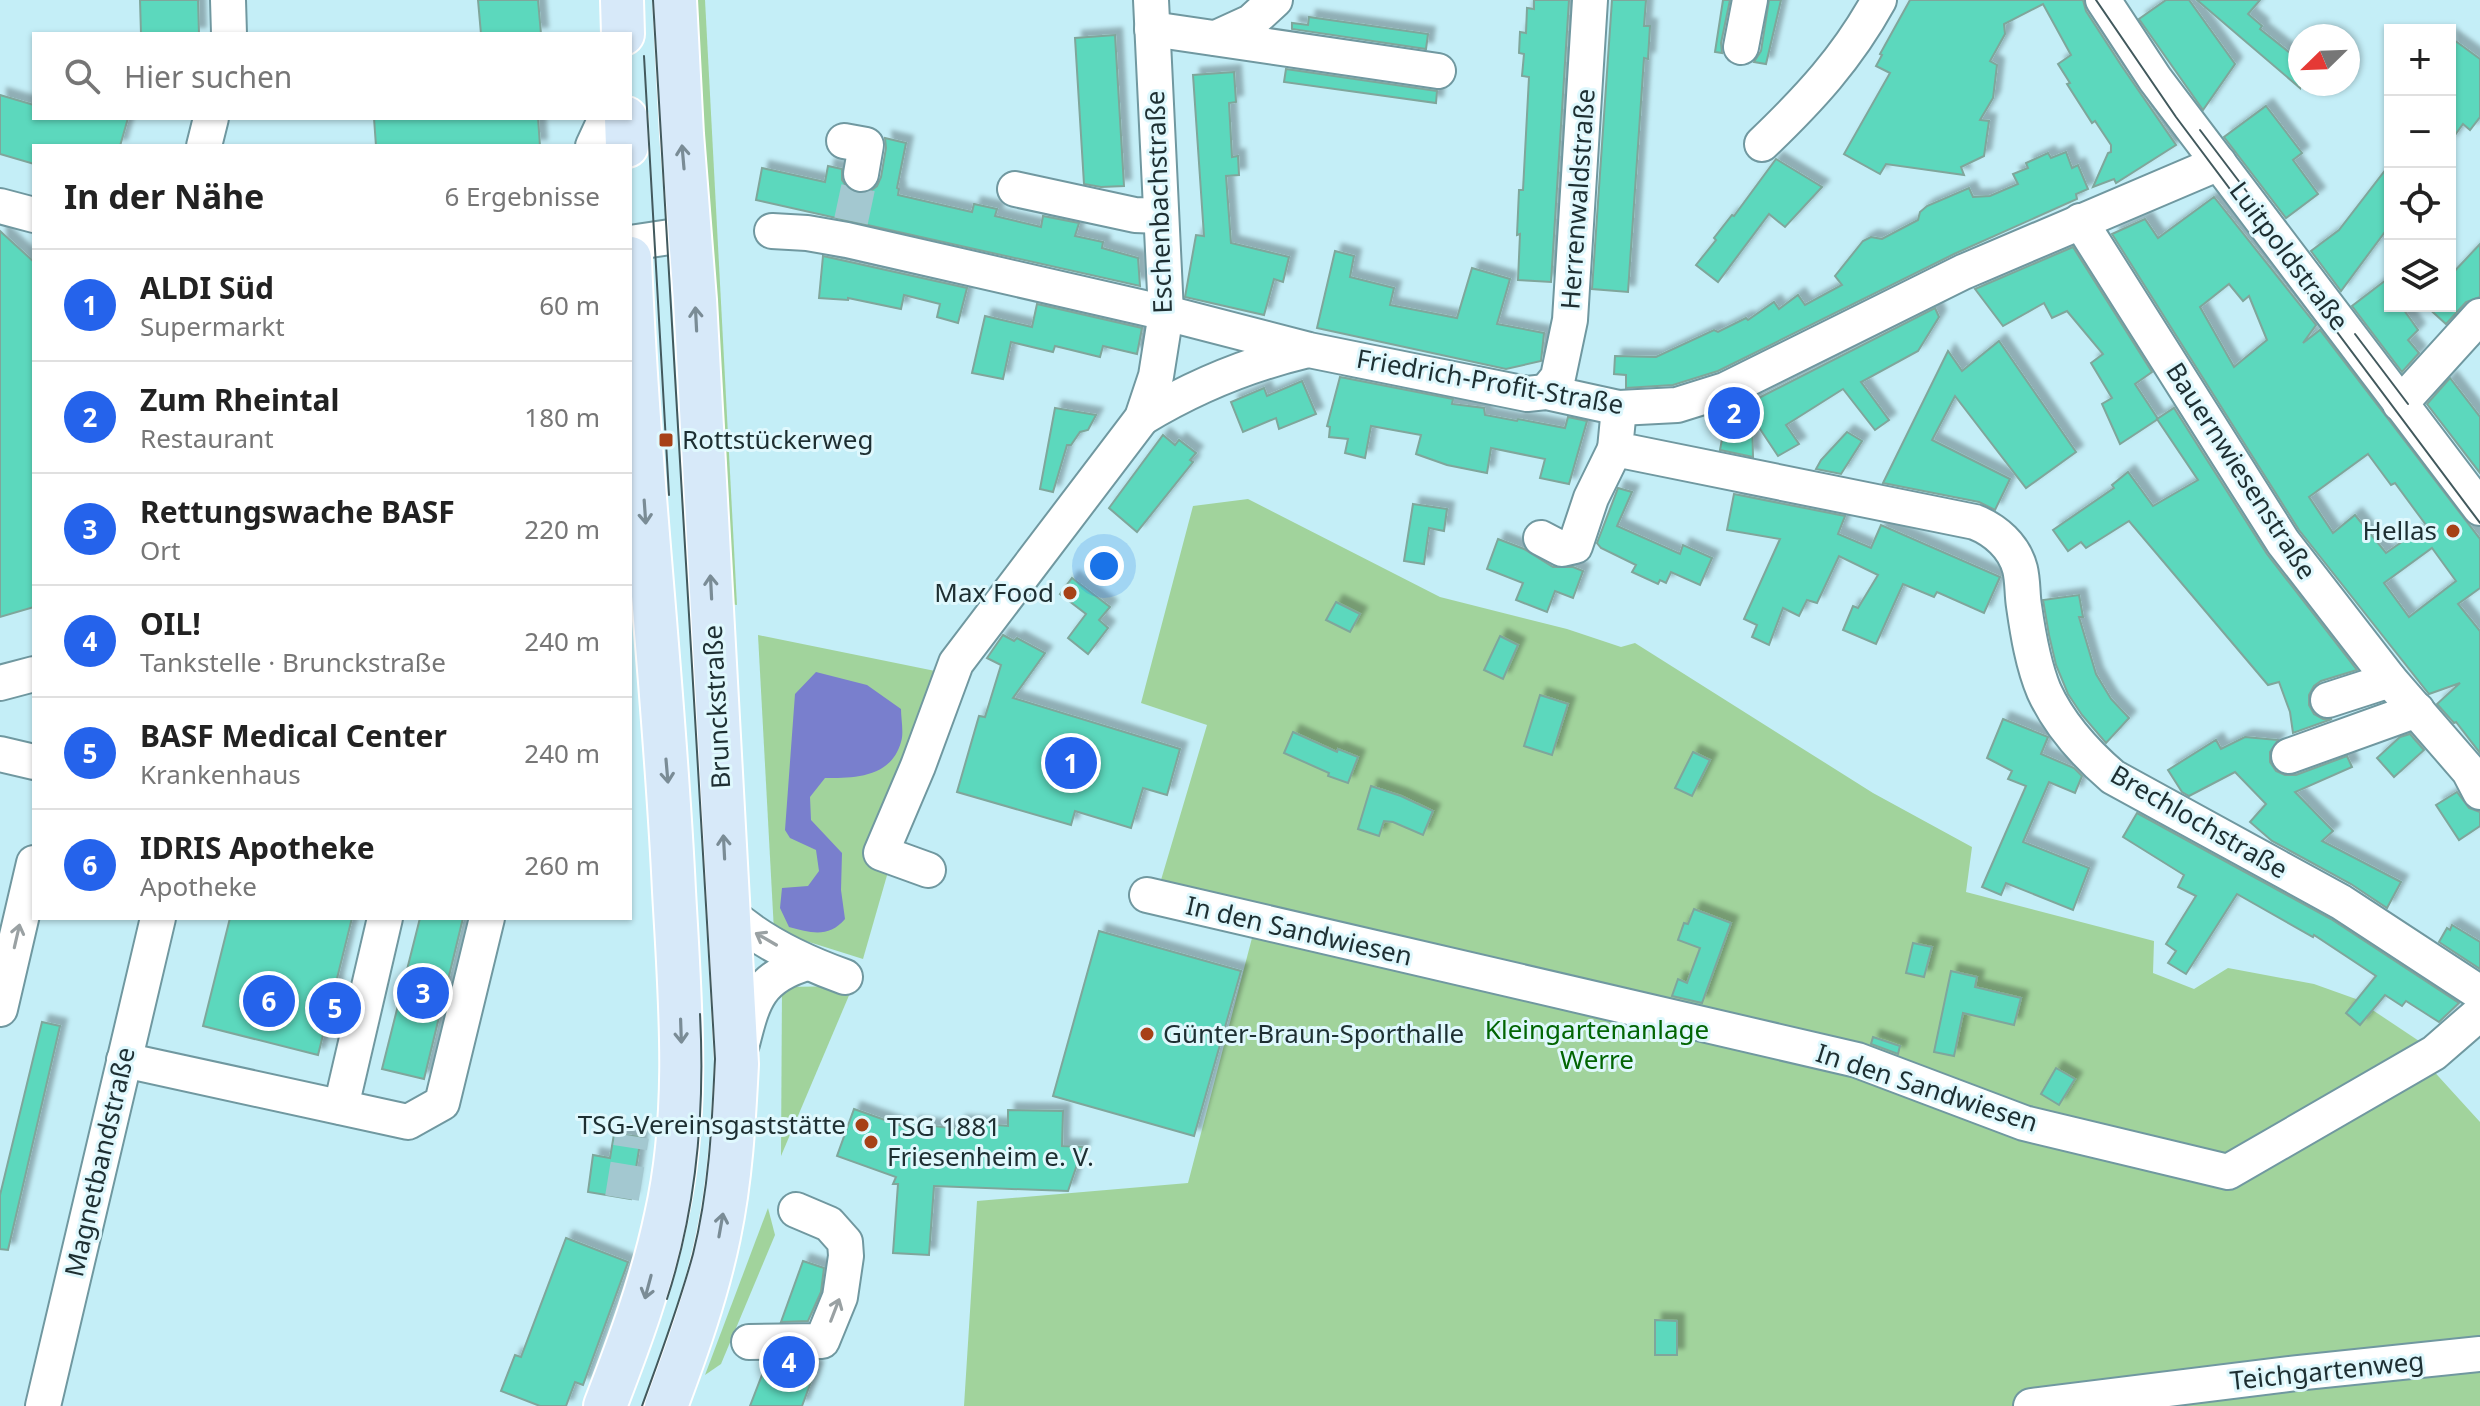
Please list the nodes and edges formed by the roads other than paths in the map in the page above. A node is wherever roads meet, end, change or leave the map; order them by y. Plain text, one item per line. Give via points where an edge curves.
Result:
1 (228, 0) edge
2 (622, 0) edge
3 (675, 0) edge
4 (1275, 0) edge
5 (1590, 0) edge
6 (1750, 0) edge
7 (1879, 0) edge
8 (2103, 0) edge
9 (1152, 14) edge
10 (229, 32) edge
11 (623, 32) edge
12 (1216, 38) junction
13 (1741, 47) dead end
14 (1438, 71) dead end
15 (210, 120) edge
16 (605, 120) edge
17 (626, 120) edge
18 (844, 141) dead end
19 (204, 144) edge
20 (594, 144) edge
21 (627, 144) edge
22 (1762, 144) dead end
23 (2219, 163) junction
24 (861, 174) tunnel mouth
25 (1015, 189) dead end
26 (0, 206) edge
27 (32, 214) edge
28 (1161, 216) junction
29 (2080, 221) junction
30 (772, 231) dead end
31 (690, 234) junction
32 (632, 243) edge
33 (1166, 313) junction
34 (632, 314) edge
35 (2480, 316) edge
36 (1309, 350) junction
37 (634, 371) edge
38 (1546, 392) junction
39 (2400, 404) junction
40 (1619, 408) junction
41 (1142, 418) junction
42 (1615, 449) junction
43 (2480, 508) edge
44 (1541, 538) dead end
45 (32, 675) edge
46 (2390, 680) junction
47 (0, 683) edge
48 (2328, 700) dead end
49 (2417, 710) junction
50 (0, 754) edge
51 (2289, 756) dead end
52 (32, 762) edge
53 (2476, 775) edge
54 (928, 870) dead end
55 (32, 872) edge
56 (1147, 895) dead end
57 (728, 912) junction
58 (158, 920) edge
59 (385, 920) edge
60 (487, 920) edge
61 (807, 963) junction
62 (845, 977) dead end
63 (2480, 993) edge
64 (0, 1009) edge
65 (2480, 1013) edge
66 (124, 1060) junction
67 (737, 1064) junction
68 (341, 1107) junction
69 (796, 1210) dead end
70 (749, 1342) dead end
71 (2480, 1354) edge
72 (43, 1406) edge
73 (605, 1406) edge
74 (666, 1406) edge
75 (2031, 1406) edge

1 - 10 street
2 - 11 main road
31 -> 3 main road, Brunckstraße
4 - 12 street via 1251,22
5 - 38 street, Herrenwaldstraße via 1570,320 1558,377
6 - 13 street
7 - 22 street via 1813,96
8 - 23 street, Luitpoldstraße
9 - 12 street
9 - 28 street, Eschenbachstraße
12 - 14 street
15 - 19 street
16 - 20 street
17 - 21 main road
18 - 24 street via 866,145
23 - 29 street, Friedrich-Profit-Straße
23 - 39 street, Luitpoldstraße
25 - 28 street
26 - 27 street
28 - 33 street, Eschenbachstraße
29 - 40 street, Friedrich-Profit-Straße via 1963,272 1725,390 1677,405
29 - 46 street, Bauernwiesenstraße via 2283,542
30 - 33 street, Friedrich-Profit-Straße via 849,230
31 - 32 street
57 -> 31 main road, Brunckstraße
33 - 36 street, Friedrich-Profit-Straße
33 - 41 street, Eschenbachstraße via 1156,376
34 - 37 main road, Brunckstraße
35 - 39 street
36 - 38 street, Friedrich-Profit-Straße via 1527,394
36 - 41 street via 1214,380
37 -> 73 main road, Brunckstraße via 671,818 681,1066 667,1215 642,1309
38 - 40 street, Friedrich-Profit-Straße
39 - 43 street, Luitpoldstraße
40 - 42 street
41 - 54 street, Eschenbachstraße via 956,663 881,853
42 - 44 street via 1575,546 1562,549
42 - 63 street, Brechlochstraße via 1990,528 2020,568 2032,650 2044,690 2087,755 2113,777 2341,902
45 - 47 street
46 - 48 street
46 - 49 street, Bauernwiesenstraße
49 - 51 street
49 - 53 street, Bauernwiesenstraße
50 - 52 street
64 -> 55 street
56 - 65 street, In den Sandwiesen via 1857,1060 2024,1123 2228,1172 2434,1053
61 -> 57 street
57 - 67 main road, Brunckstraße
58 - 66 street, Magnetbandstraße
59 - 68 street
60 - 68 street via 442,1103 408,1122
61 - 62 street
61 - 67 street via 762,986 749,1013
66 - 68 street
66 - 72 street, Magnetbandstraße
74 -> 67 main road, Brunckstraße via 719,1236 729,1181
70 -> 69 street via 822,1341 840,1297 845,1242 829,1224
71 - 75 street, Teichgartenweg

